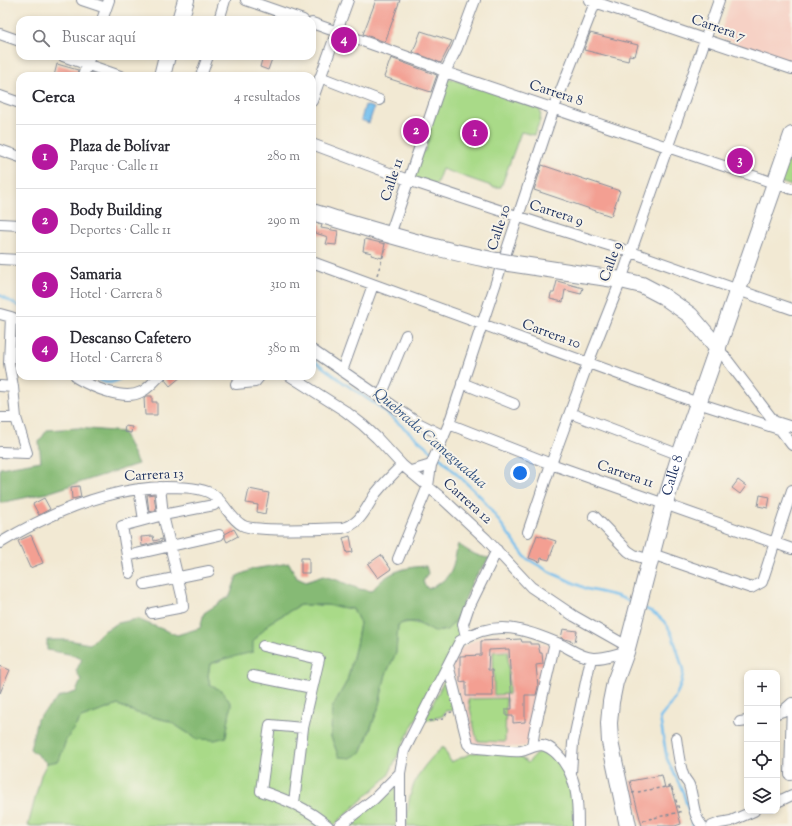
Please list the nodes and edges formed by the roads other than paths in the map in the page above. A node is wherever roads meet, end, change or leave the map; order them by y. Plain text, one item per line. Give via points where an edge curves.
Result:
1 (82, 0) edge
2 (186, 0) edge
3 (225, 0) edge
4 (246, 0) edge
5 (348, 0) edge
6 (475, 0) edge
7 (720, 0) edge
8 (593, 1) edge
9 (108, 4) edge
10 (104, 16) edge
11 (181, 16) edge
12 (220, 16) edge
13 (292, 16) edge
14 (316, 24) edge
15 (336, 32) junction
16 (0, 34) edge
17 (16, 40) edge
18 (705, 40) junction
19 (89, 60) edge
20 (167, 60) edge
21 (207, 60) edge
22 (792, 69) edge
23 (84, 72) edge
24 (112, 72) edge
25 (163, 72) edge
26 (202, 72) edge
27 (445, 72) junction
28 (320, 77) junction
29 (316, 89) edge
30 (0, 96) edge
31 (379, 100) dead end
32 (16, 102) edge
33 (554, 108) junction
34 (792, 135) edge
35 (316, 146) edge
36 (668, 147) junction
37 (0, 150) edge
38 (16, 156) edge
39 (408, 180) junction
40 (774, 183) junction
41 (792, 189) edge
42 (316, 213) edge
43 (518, 216) junction
44 (0, 224) edge
45 (16, 225) edge
46 (390, 235) junction
47 (631, 252) junction
48 (0, 259) edge
49 (16, 260) edge
50 (316, 264) edge
51 (621, 280) junction
52 (373, 285) junction
53 (738, 290) junction
54 (792, 309) edge
55 (6, 316) edge
56 (482, 325) junction
57 (406, 335) dead end
58 (718, 348) junction
59 (5, 351) edge
60 (316, 353) edge
61 (588, 363) junction
62 (342, 371) junction
63 (81, 380) edge
64 (155, 380) edge
65 (257, 380) edge
66 (296, 380) edge
67 (462, 383) junction
68 (236, 384) dead end
69 (0, 386) edge
70 (13, 387) junction
71 (381, 396) junction
72 (698, 403) junction
73 (514, 404) dead end
74 (570, 413) junction
75 (0, 418) edge
76 (16, 418) junction
77 (449, 424) junction
78 (779, 426) junction
79 (792, 427) edge
80 (444, 436) junction
81 (792, 445) edge
82 (0, 452) edge
83 (680, 455) junction
84 (433, 462) junction
85 (551, 464) junction
86 (402, 465) junction
87 (411, 471) junction
88 (428, 486) junction
89 (160, 487) junction
90 (139, 489) junction
91 (792, 490) edge
92 (665, 503) junction
93 (214, 504) dead end
94 (163, 515) junction
95 (594, 516) dead end
96 (144, 520) junction
97 (528, 532) dead end
98 (219, 535) dead end
99 (0, 543) edge
100 (775, 543) junction
101 (171, 546) junction
102 (792, 549) edge
103 (497, 550) junction
104 (127, 556) junction
105 (651, 557) junction
106 (398, 559) dead end
107 (209, 571) dead end
108 (130, 573) dead end
109 (178, 577) junction
110 (145, 584) dead end
111 (152, 613) dead end
112 (463, 639) junction
113 (555, 642) junction
114 (263, 646) dead end
115 (626, 649) junction
116 (591, 658) junction
117 (448, 665) junction
118 (253, 676) dead end
119 (312, 688) junction
120 (792, 703) edge
121 (780, 712) edge
122 (303, 728) junction
123 (676, 738) dead end
124 (532, 747) junction
125 (400, 773) junction
126 (571, 773) junction
127 (790, 775) dead end
128 (792, 789) edge
129 (780, 794) edge
130 (792, 796) edge
131 (780, 801) edge
132 (294, 803) junction
133 (744, 808) edge
134 (747, 814) edge
135 (634, 824) edge
136 (716, 824) edge
137 (328, 826) edge
138 (340, 826) edge
139 (400, 826) edge
140 (578, 826) edge
141 (702, 826) edge

1 - 9 street
2 - 11 main road
3 - 12 street
4 - 13 street
5 - 15 street
6 - 27 street, Calle 11
7 - 18 street, Calle 9
8 - 18 street, Carrera 7
8 - 33 street, Calle 10
9 - 10 street
14 - 15 street, Carrera 8
15 - 27 street, Carrera 8
15 - 28 street
16 - 17 street
18 - 22 street, Carrera 7
18 - 36 street, Calle 9
19 - 23 street
19 - 24 street
20 - 25 main road
21 - 26 street
27 - 33 street, Carrera 8
27 - 39 street, Calle 11
28 - 29 street
28 - 31 street
30 - 32 street
33 - 36 street, Carrera 8
33 - 43 street, Calle 10
34 - 40 main road, Calle 8
35 - 39 street, Carrera 9
36 - 40 street, Carrera 8
36 - 47 street, Calle 9
37 - 38 street
39 - 43 street, Carrera 9
39 - 46 street, Calle 11
40 - 41 street, Carrera 8
40 - 53 main road, Calle 8
42 - 46 main road
43 - 47 street, Carrera 9
43 - 56 street, Calle 10
44 - 45 street
46 - 51 main road via 458,254
47 - 51 street, Calle 9
47 - 53 street, Carrera 9
48 - 49 street
50 - 52 street, Carrera 10
51 - 58 main road via 642,285 675,304 690,315
51 - 61 street, Calle 9
52 - 56 street, Carrera 10
52 - 62 street
53 - 54 street, Carrera 9
53 - 58 main road, Calle 8
55 - 59 street
56 - 61 street, Carrera 10
56 - 67 street, Calle 10
57 - 71 street
58 - 72 main road, Calle 8
58 - 78 street
59 - 70 street
60 - 62 street
61 - 72 street, Carrera 10
61 - 74 street, Calle 9
62 - 71 street
63 - 64 street via 125,395 140,393
65 - 68 street
66 - 86 street, Carrera 12 via 345,411 377,438
67 - 73 street
67 - 77 street, Calle 10
69 - 70 street
70 - 76 street
71 - 80 street via 418,423
72 - 78 street, Carrera 10
72 - 83 main road, Calle 8
74 - 83 street
74 - 85 street, Calle 9
75 - 76 street
76 - 82 street via 27,453
77 - 80 street, Calle 10
77 - 85 street, Carrera 11
78 - 79 street, Carrera 10
78 - 81 street
80 - 84 street, Calle 10
83 - 92 main road, Calle 8
84 - 87 street
84 - 88 street, Calle 10
85 - 92 street, Carrera 11
85 - 97 street, Calle 9
86 - 87 street, Carrera 12
86 - 89 street, Carrera 13 via 386,481 365,512 352,525 342,528 246,528 208,492 189,488
87 - 88 street, Carrera 12
88 - 103 street, Carrera 12
88 - 106 street, Calle 10
89 - 90 street, Carrera 13
89 - 94 street
90 - 96 street
90 - 99 street, Carrera 13 via 94,498
91 - 100 street
92 - 100 street, Carrera 11
92 - 105 main road, Calle 8
93 - 94 street
94 - 96 street
94 - 101 street
95 - 105 street via 628,551 634,555
96 - 104 street via 122,526
98 - 101 street
100 - 102 street, Carrera 11
100 - 105 street via 762,582 751,588
101 - 104 street
101 - 109 street
103 - 112 street via 468,610 463,624
103 - 115 street, Carrera 12 via 531,586
104 - 108 street
105 - 115 main road, Calle 8
107 - 109 street
109 - 110 street
109 - 111 street via 183,607
112 - 113 street via 482,630 501,627
112 - 117 street
113 - 116 street
113 - 124 street
114 - 119 street via 319,659
115 - 116 street
115 - 135 main road, Calle 8 via 615,682 609,723 612,754
116 - 126 street via 573,743
117 - 124 street via 466,738 471,747 521,751
117 - 125 street via 404,751
118 - 119 street
119 - 122 street
120 - 121 street
120 - 127 street
122 - 132 street
122 - 132 street via 270,725 261,791
123 - 141 street via 684,779 689,785 692,804
124 - 126 street via 548,747 562,759
125 - 138 street via 374,799
125 - 139 street
126 - 140 street via 576,794
128 - 129 street
130 - 131 street
132 - 137 street
133 - 136 street
134 - 136 street

